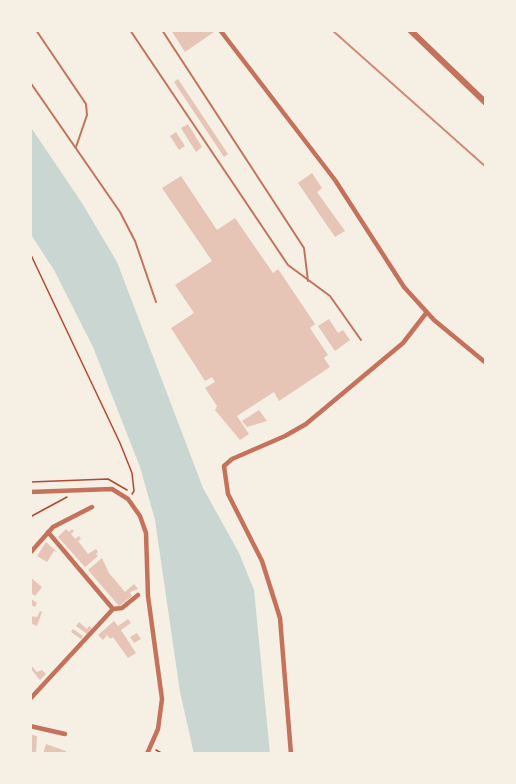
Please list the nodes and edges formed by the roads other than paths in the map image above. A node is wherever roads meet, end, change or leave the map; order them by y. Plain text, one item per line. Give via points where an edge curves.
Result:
1 (36, 30) edge
2 (130, 30) edge
3 (162, 30) edge
4 (220, 30) edge
5 (410, 30) edge
6 (30, 82) edge
7 (486, 103) edge
8 (76, 147) junction
9 (308, 280) junction
10 (156, 302) dead end
11 (427, 312) junction
12 (361, 340) dead end
13 (486, 363) edge
14 (30, 492) edge
15 (92, 507) dead end
16 (48, 531) junction
17 (30, 554) edge
18 (138, 595) dead end
19 (113, 609) junction
20 (30, 699) edge
21 (30, 726) edge
22 (65, 734) dead end
23 (147, 754) edge
24 (291, 754) edge

1 - 8 lane via 86,104 87,115
2 - 9 lane via 288,265
3 - 9 lane via 304,248
4 - 11 street via 329,171 400,282
5 - 7 street
6 - 8 lane
8 - 10 lane via 131,231
9 - 12 lane via 333,299
11 - 13 street
11 - 24 street via 403,343 306,424 224,466 226,490 262,561 280,618
14 - 23 street via 112,489 128,499 137,511 146,532 148,596 162,699 160,723
15 - 16 street
16 - 17 street
16 - 19 street
18 - 19 street via 122,608
19 - 20 street
21 - 22 street

